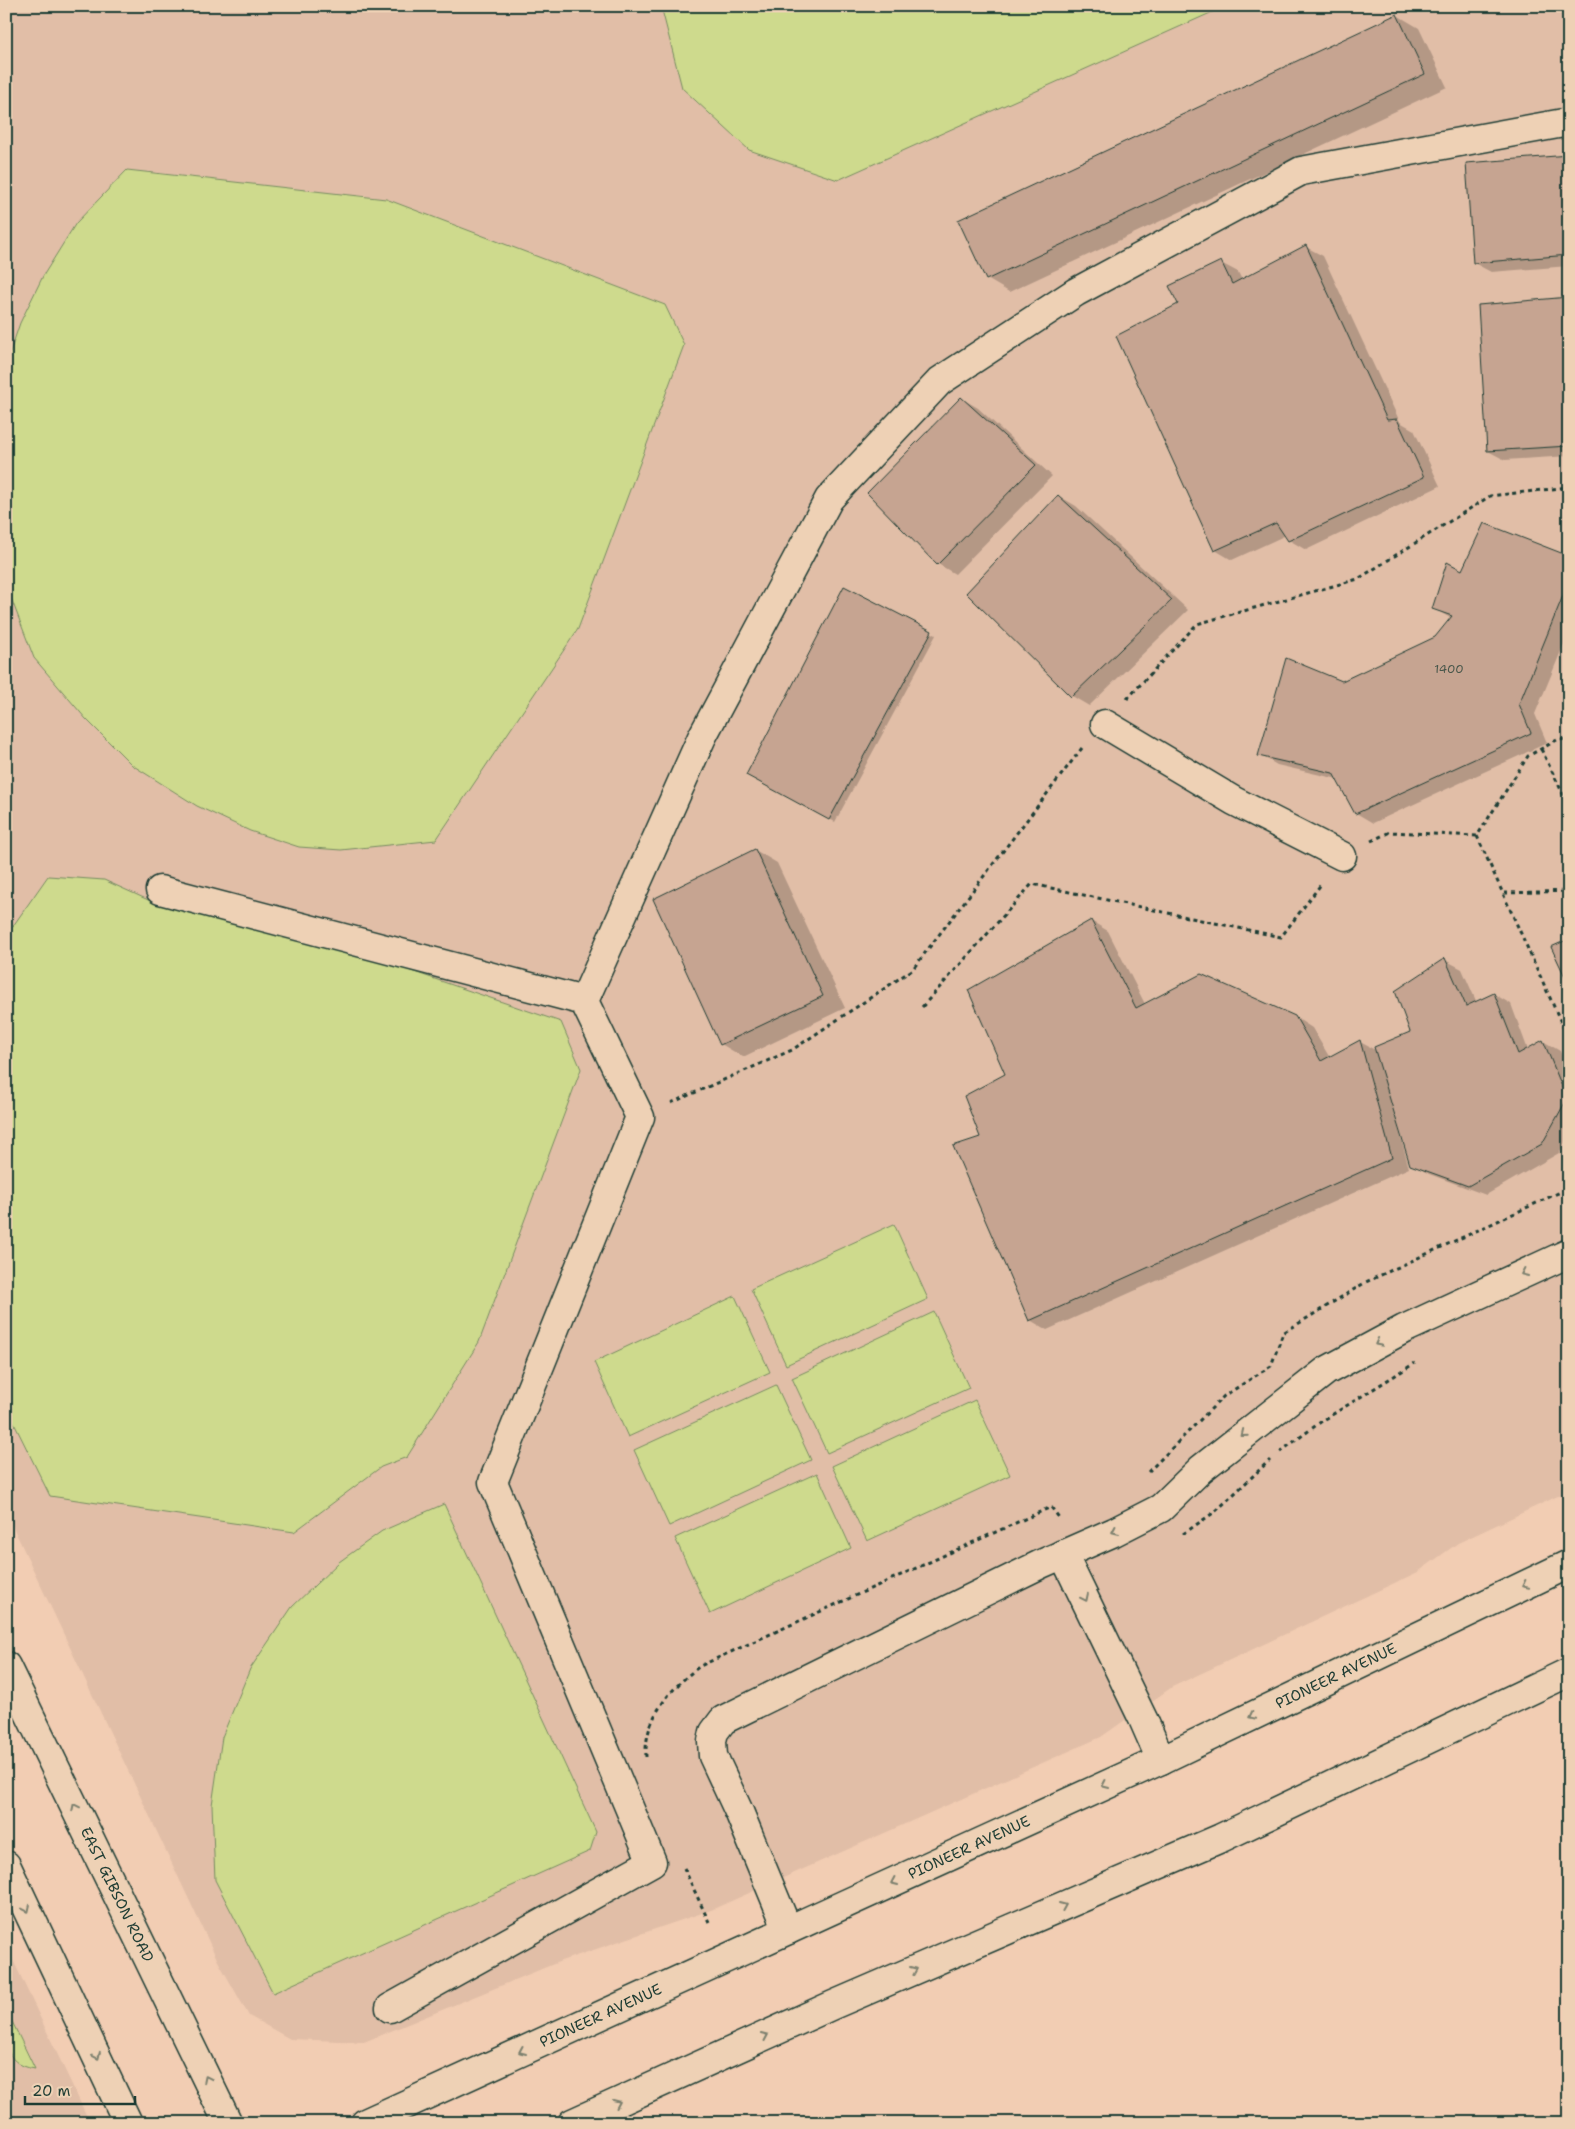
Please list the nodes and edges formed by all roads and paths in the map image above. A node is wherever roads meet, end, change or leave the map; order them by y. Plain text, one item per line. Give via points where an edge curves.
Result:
1 (1569, 122) edge
2 (1569, 487) edge
3 (1104, 724) junction
4 (1569, 739) edge
5 (1541, 749) junction
6 (1569, 806) edge
7 (1476, 836) junction
8 (1342, 856) junction
9 (160, 890) dead end
10 (1569, 891) edge
11 (1504, 893) junction
12 (584, 1001) junction
13 (922, 1006) dead end
14 (1569, 1040) edge
15 (640, 1117) junction
16 (1569, 1252) edge
17 (1419, 1361) dead end
18 (1279, 1453) dead end
19 (1272, 1458) dead end
20 (1051, 1507) dead end
21 (1064, 1525) dead end
22 (1178, 1536) dead end
23 (1064, 1554) junction
24 (1569, 1564) edge
25 (6, 1666) edge
26 (1569, 1672) edge
27 (1161, 1760) junction
28 (6, 1865) edge
29 (788, 1930) junction
30 (390, 2008) dead end
31 (128, 2123) edge
32 (228, 2123) edge
33 (364, 2123) edge
34 (572, 2123) edge

1 - 12 street via 1301,171 1076,292 940,381 829,499 702,737
2 - 3 path via 1490,496 1358,579 1197,624
3 - 8 street via 1234,801
3 - 15 path via 1081,748 912,970 792,1050
4 - 5 path via 1557,740
5 - 6 path
5 - 7 path via 1528,756
7 - 8 path via 1390,832
7 - 11 path
8 - 13 path via 1282,937 1032,884
9 - 12 street
10 - 11 path
11 - 14 path
12 - 15 street
15 - 30 street via 493,1482 652,1862
16 -> 23 street via 1404,1329 1326,1371 1201,1469 1161,1508
17 - 18 path via 1322,1421
19 - 22 path via 1216,1511
20 - 21 path
23 -> 27 street
23 - 29 street via 729,1716 719,1724 712,1742 713,1756
24 -> 27 street, PIONEER AVENUE
32 -> 25 street, EAST GIBSON ROAD
34 -> 26 street via 833,2005 1221,1838
27 -> 29 street, PIONEER AVENUE
28 -> 31 street
29 -> 33 street, PIONEER AVENUE

